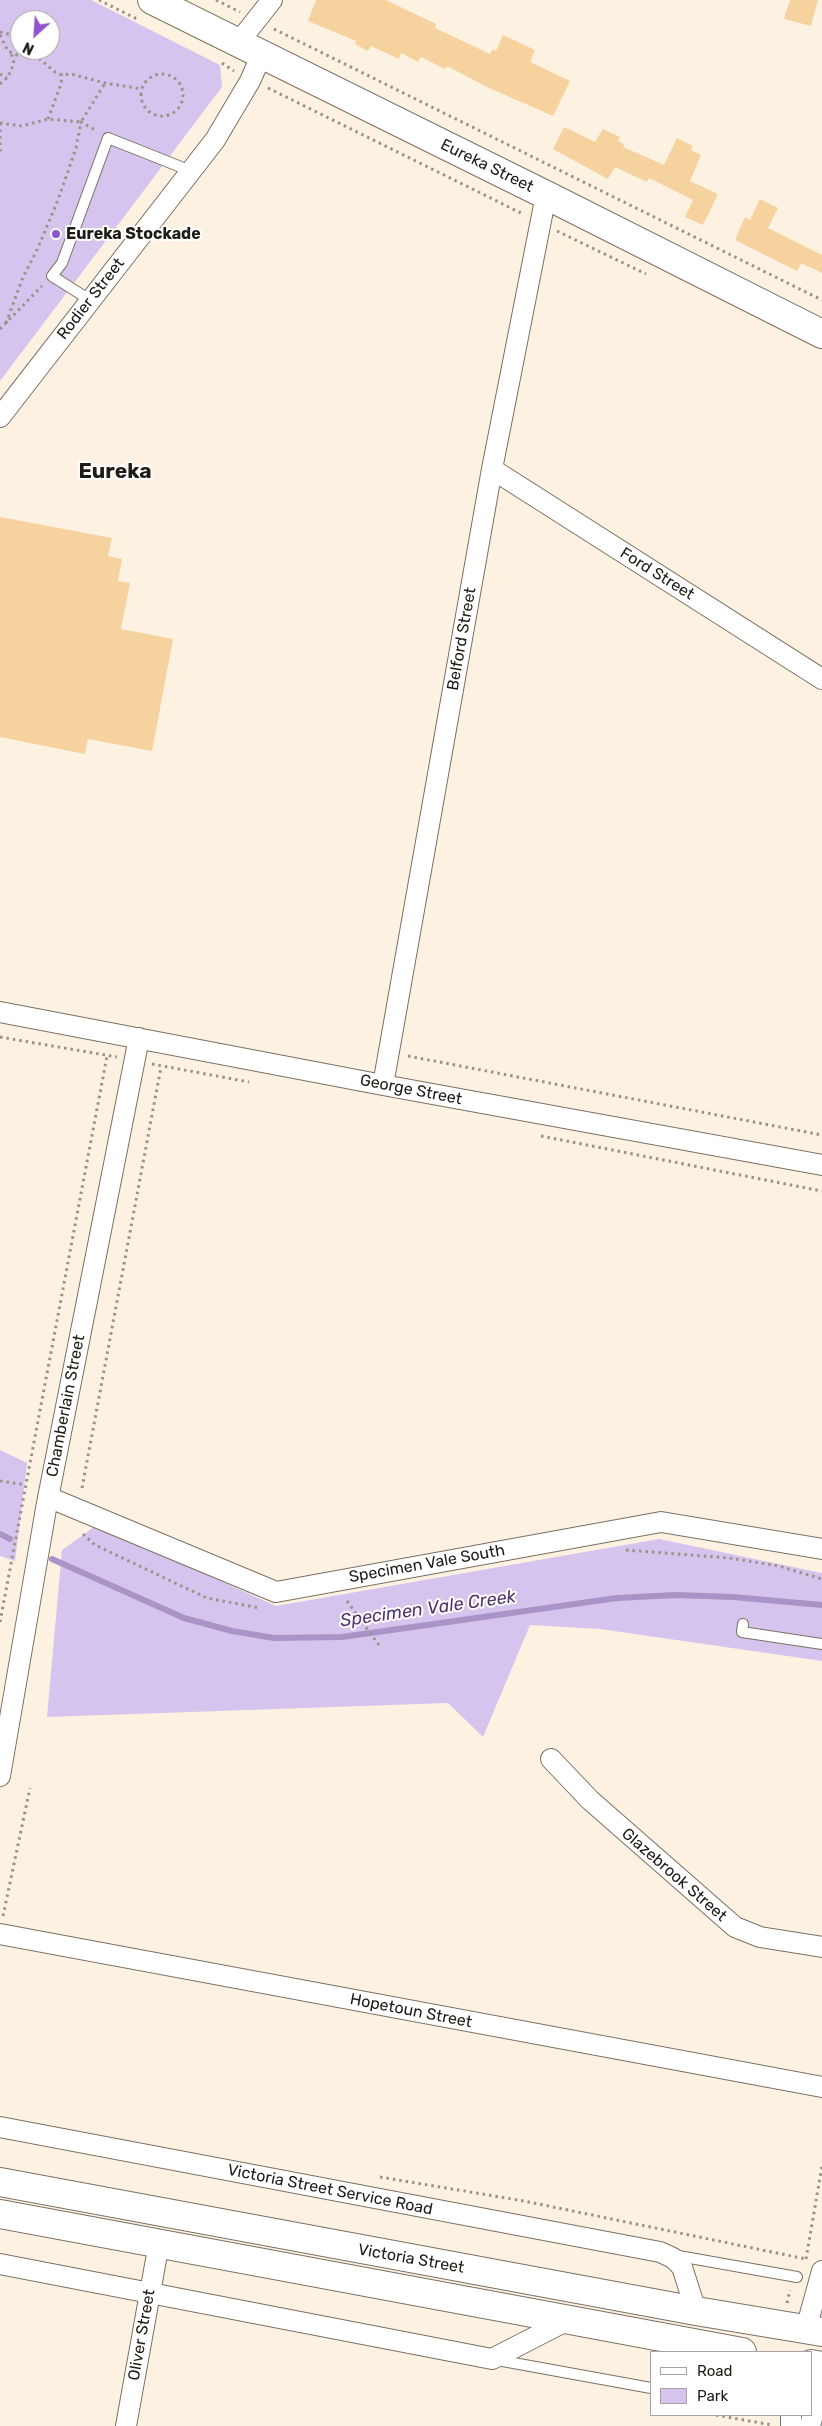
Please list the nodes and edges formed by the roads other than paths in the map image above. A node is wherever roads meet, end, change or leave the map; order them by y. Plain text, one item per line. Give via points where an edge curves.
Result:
1 (152, 0) edge
2 (272, 0) edge
3 (238, 43) junction
4 (262, 54) junction
5 (191, 172) junction
6 (546, 194) junction
7 (90, 300) junction
8 (822, 334) edge
9 (0, 417) edge
10 (492, 469) junction
11 (822, 679) edge
12 (0, 1012) edge
13 (139, 1038) junction
14 (383, 1085) junction
15 (822, 1165) edge
16 (48, 1496) junction
17 (822, 1549) edge
18 (743, 1624) dead end
19 (822, 1644) edge
20 (3, 1745) edge
21 (552, 1759) dead end
22 (0, 1776) edge
23 (1, 1928) edge
24 (822, 1947) edge
25 (822, 2087) edge
26 (0, 2127) edge
27 (0, 2182) edge
28 (0, 2214) edge
29 (159, 2243) junction
30 (660, 2252) junction
31 (0, 2264) edge
32 (814, 2265) edge
33 (797, 2277) dead end
34 (150, 2292) junction
35 (696, 2311) junction
36 (568, 2320) junction
37 (810, 2338) edge
38 (737, 2351) edge
39 (492, 2359) junction
40 (822, 2379) edge
41 (650, 2388) edge
42 (126, 2426) edge
43 (810, 2426) edge

1 - 3 main road, Eureka Street
2 - 3 street
3 - 4 main road, Eureka Street
4 - 5 street, Rodier Street via 225,125
4 - 6 main road, Eureka Street
5 - 7 street, Rodier Street
5 - 7 lane via 108,138 62,263 52,276
6 - 8 main road, Eureka Street
6 - 10 street, Belford Street
7 - 9 street, Rodier Street
10 - 11 street, Ford Street
10 - 14 street, Belford Street
12 - 13 street, George Street
13 - 14 street, George Street
13 - 16 street, Chamberlain Street
14 - 15 street, George Street
16 - 17 street, Specimen Vale South via 276,1592 661,1522
16 - 20 street, Chamberlain Street
18 - 19 lane via 742,1632
20 - 22 street, Chamberlain Street
21 - 24 street, Glazebrook Street via 590,1800 735,1927 760,1937
23 - 25 street, Hopetoun Street
26 - 30 street, Victoria Street Service Road
27 - 35 main road, Victoria Street
28 - 29 main road, Victoria Street
29 - 34 street, Oliver Street
29 - 36 main road, Victoria Street
30 - 33 lane, Victoria Street Service Road
30 - 35 street, Victoria Street Service Road via 682,2267
31 - 34 street
32 - 37 street
34 - 39 street
34 - 42 street, Oliver Street
35 - 37 main road, Victoria Street
36 - 38 main road, Victoria Street
36 - 39 street
39 - 41 lane
40 - 43 street

